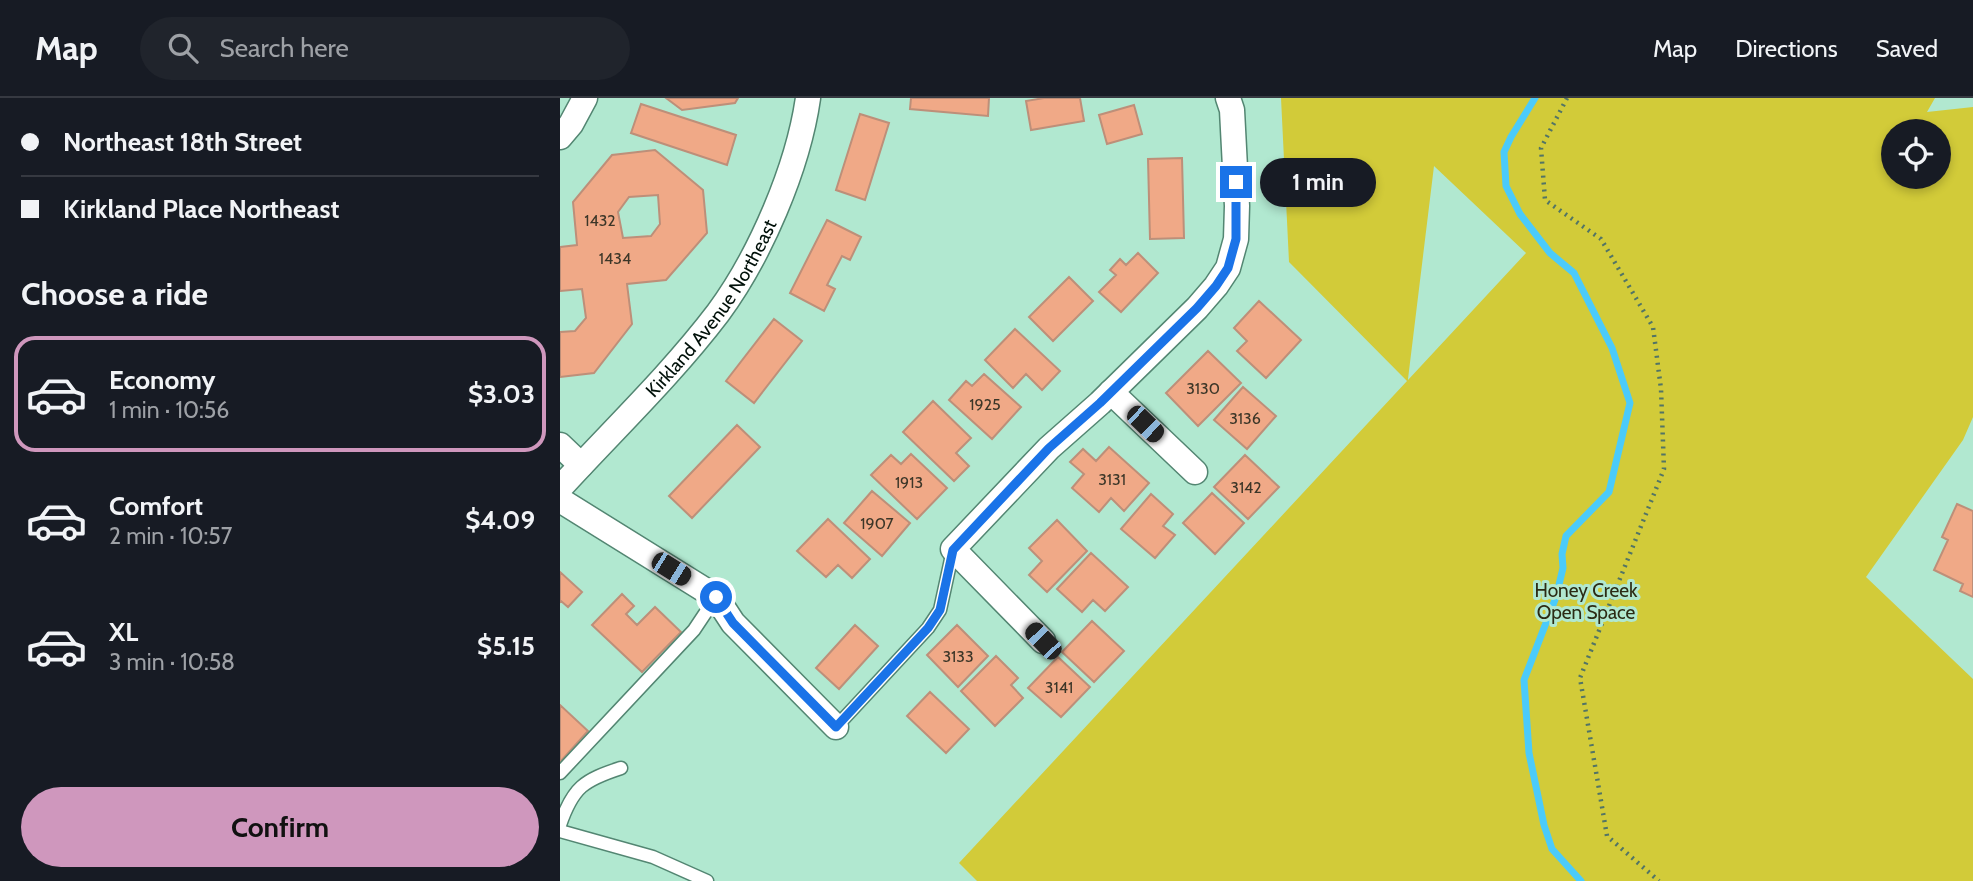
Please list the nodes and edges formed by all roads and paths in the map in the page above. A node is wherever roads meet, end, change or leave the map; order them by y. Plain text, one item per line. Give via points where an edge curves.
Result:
1 (585, 98) edge
2 (808, 98) edge
3 (1228, 98) edge
4 (1567, 98) edge
5 (560, 137) edge
6 (1111, 392) junction
7 (560, 445) edge
8 (581, 465) junction
9 (1195, 472) dead end
10 (560, 488) edge
11 (560, 500) edge
12 (953, 550) junction
13 (716, 597) junction
14 (1043, 641) dead end
15 (836, 727) joint
16 (621, 768) dead end
17 (560, 773) edge
18 (560, 825) edge
19 (560, 831) edge
20 (707, 881) edge
21 (1659, 881) edge

1 - 5 street
2 - 8 street, Kirkland Avenue Northeast via 792,167 744,272 719,312 673,368
3 - 6 street via 1237,206 1236,239 1228,268 1197,308
4 - 21 path via 1541,148 1545,200 1601,239 1653,327 1661,389 1664,468 1580,678 1606,836
6 - 9 street
6 - 12 street via 1049,448
7 - 8 street
8 - 10 street, Kirkland Avenue Northeast
11 - 13 street
12 - 14 street
12 - 15 lane via 940,610
13 - 15 street via 733,623
13 - 17 lane via 694,630
16 - 18 lane via 586,781 573,795
19 - 20 lane via 653,857

